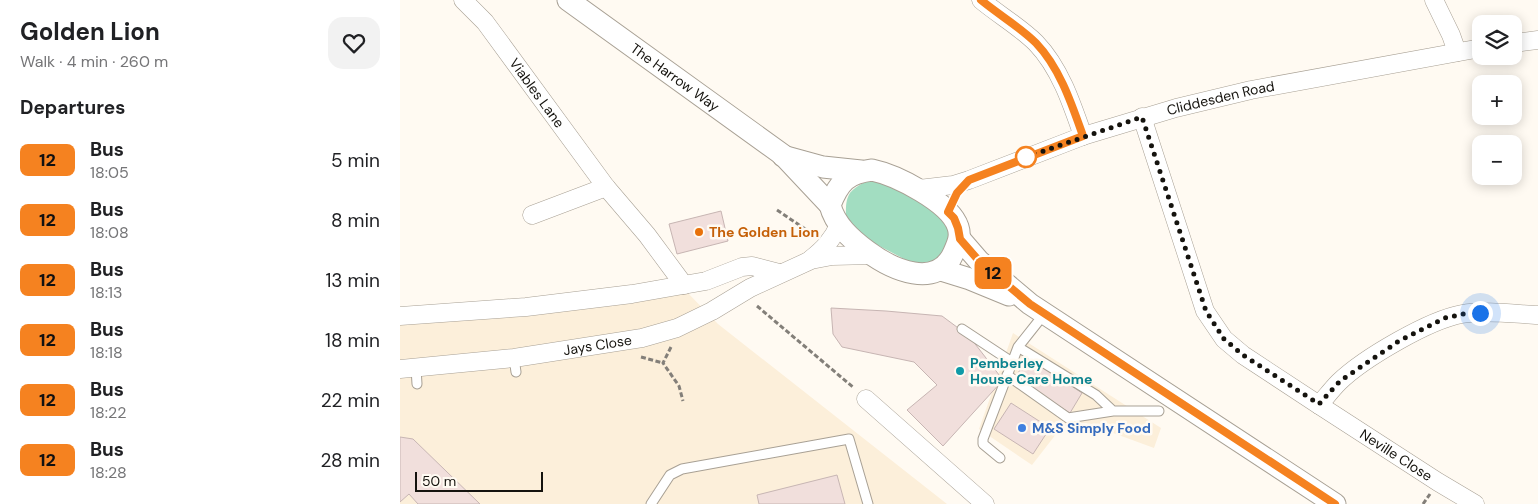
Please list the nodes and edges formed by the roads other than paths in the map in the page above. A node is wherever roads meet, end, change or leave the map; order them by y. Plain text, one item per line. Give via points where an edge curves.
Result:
1 (463, 0) edge
2 (568, 0) edge
3 (982, 0) edge
4 (1434, 0) edge
5 (1538, 40) edge
6 (1522, 42) edge
7 (1472, 50) edge
8 (1457, 52) junction
9 (1142, 117) junction
10 (1083, 136) junction
11 (783, 156) junction
12 (861, 171) junction
13 (969, 180) junction
14 (606, 187) junction
15 (919, 189) junction
16 (830, 205) junction
17 (948, 212) junction
18 (532, 215) dead end
19 (839, 225) junction
20 (960, 239) junction
21 (872, 255) junction
22 (811, 260) junction
23 (941, 270) junction
24 (779, 273) junction
25 (684, 285) junction
26 (1037, 308) junction
27 (1538, 315) edge
28 (400, 316) edge
29 (962, 329) dead end
30 (1018, 347) junction
31 (1012, 362) junction
32 (411, 374) edge
33 (1007, 376) junction
34 (866, 399) road end
35 (1319, 404) junction
36 (1113, 411) junction
37 (1159, 411) dead end
38 (1000, 458) dead end
39 (651, 504) edge
40 (868, 504) edge
41 (985, 504) edge
42 (1335, 504) edge
43 (1475, 504) edge

1 - 14 street, Viables Lane via 485,22
2 - 11 street, The Harrow Way
3 - 10 street via 1036,44 1051,63 1074,109
4 - 8 street
5 - 6 street
7 - 8 street, Cliddesden Road
8 - 9 street, Cliddesden Road via 1251,90
9 - 10 street, Cliddesden Road
9 - 35 street, Neville Close via 1209,317 1224,339 1243,355
10 - 13 street, Cliddesden Road
11 - 12 street, The Harrow Way via 823,167
11 - 16 street, The Harrow Way
12 - 15 street via 886,173
12 - 16 street via 843,181
13 - 15 street, Cliddesden Road
13 - 17 street via 957,193
14 - 18 street
14 - 25 street, Viables Lane
15 - 17 street
16 - 19 street
17 - 20 street via 954,218
19 - 21 street
19 - 22 street, Jays Close via 825,248
20 - 23 street via 952,258
20 - 26 street via 979,261
21 - 22 street, Jays Close
21 - 23 street via 888,265 913,273 929,274
22 - 24 street, Jays Close
23 - 26 street
24 - 25 street via 752,266 742,267 706,281
24 - 32 street, Jays Close via 677,328 642,338 515,365
25 - 28 street via 526,307
26 - 30 lane
26 - 42 street
27 - 35 street via 1480,313 1445,318 1376,355 1340,381
29 - 31 lane
30 - 31 lane
30 - 36 lane via 1096,395
31 - 33 lane
33 - 36 lane via 1068,418
33 - 38 lane via 983,439 983,444
34 - 41 street
35 - 43 street, Neville Close
36 - 37 lane
39 - 40 lane via 670,476 682,469 849,439

